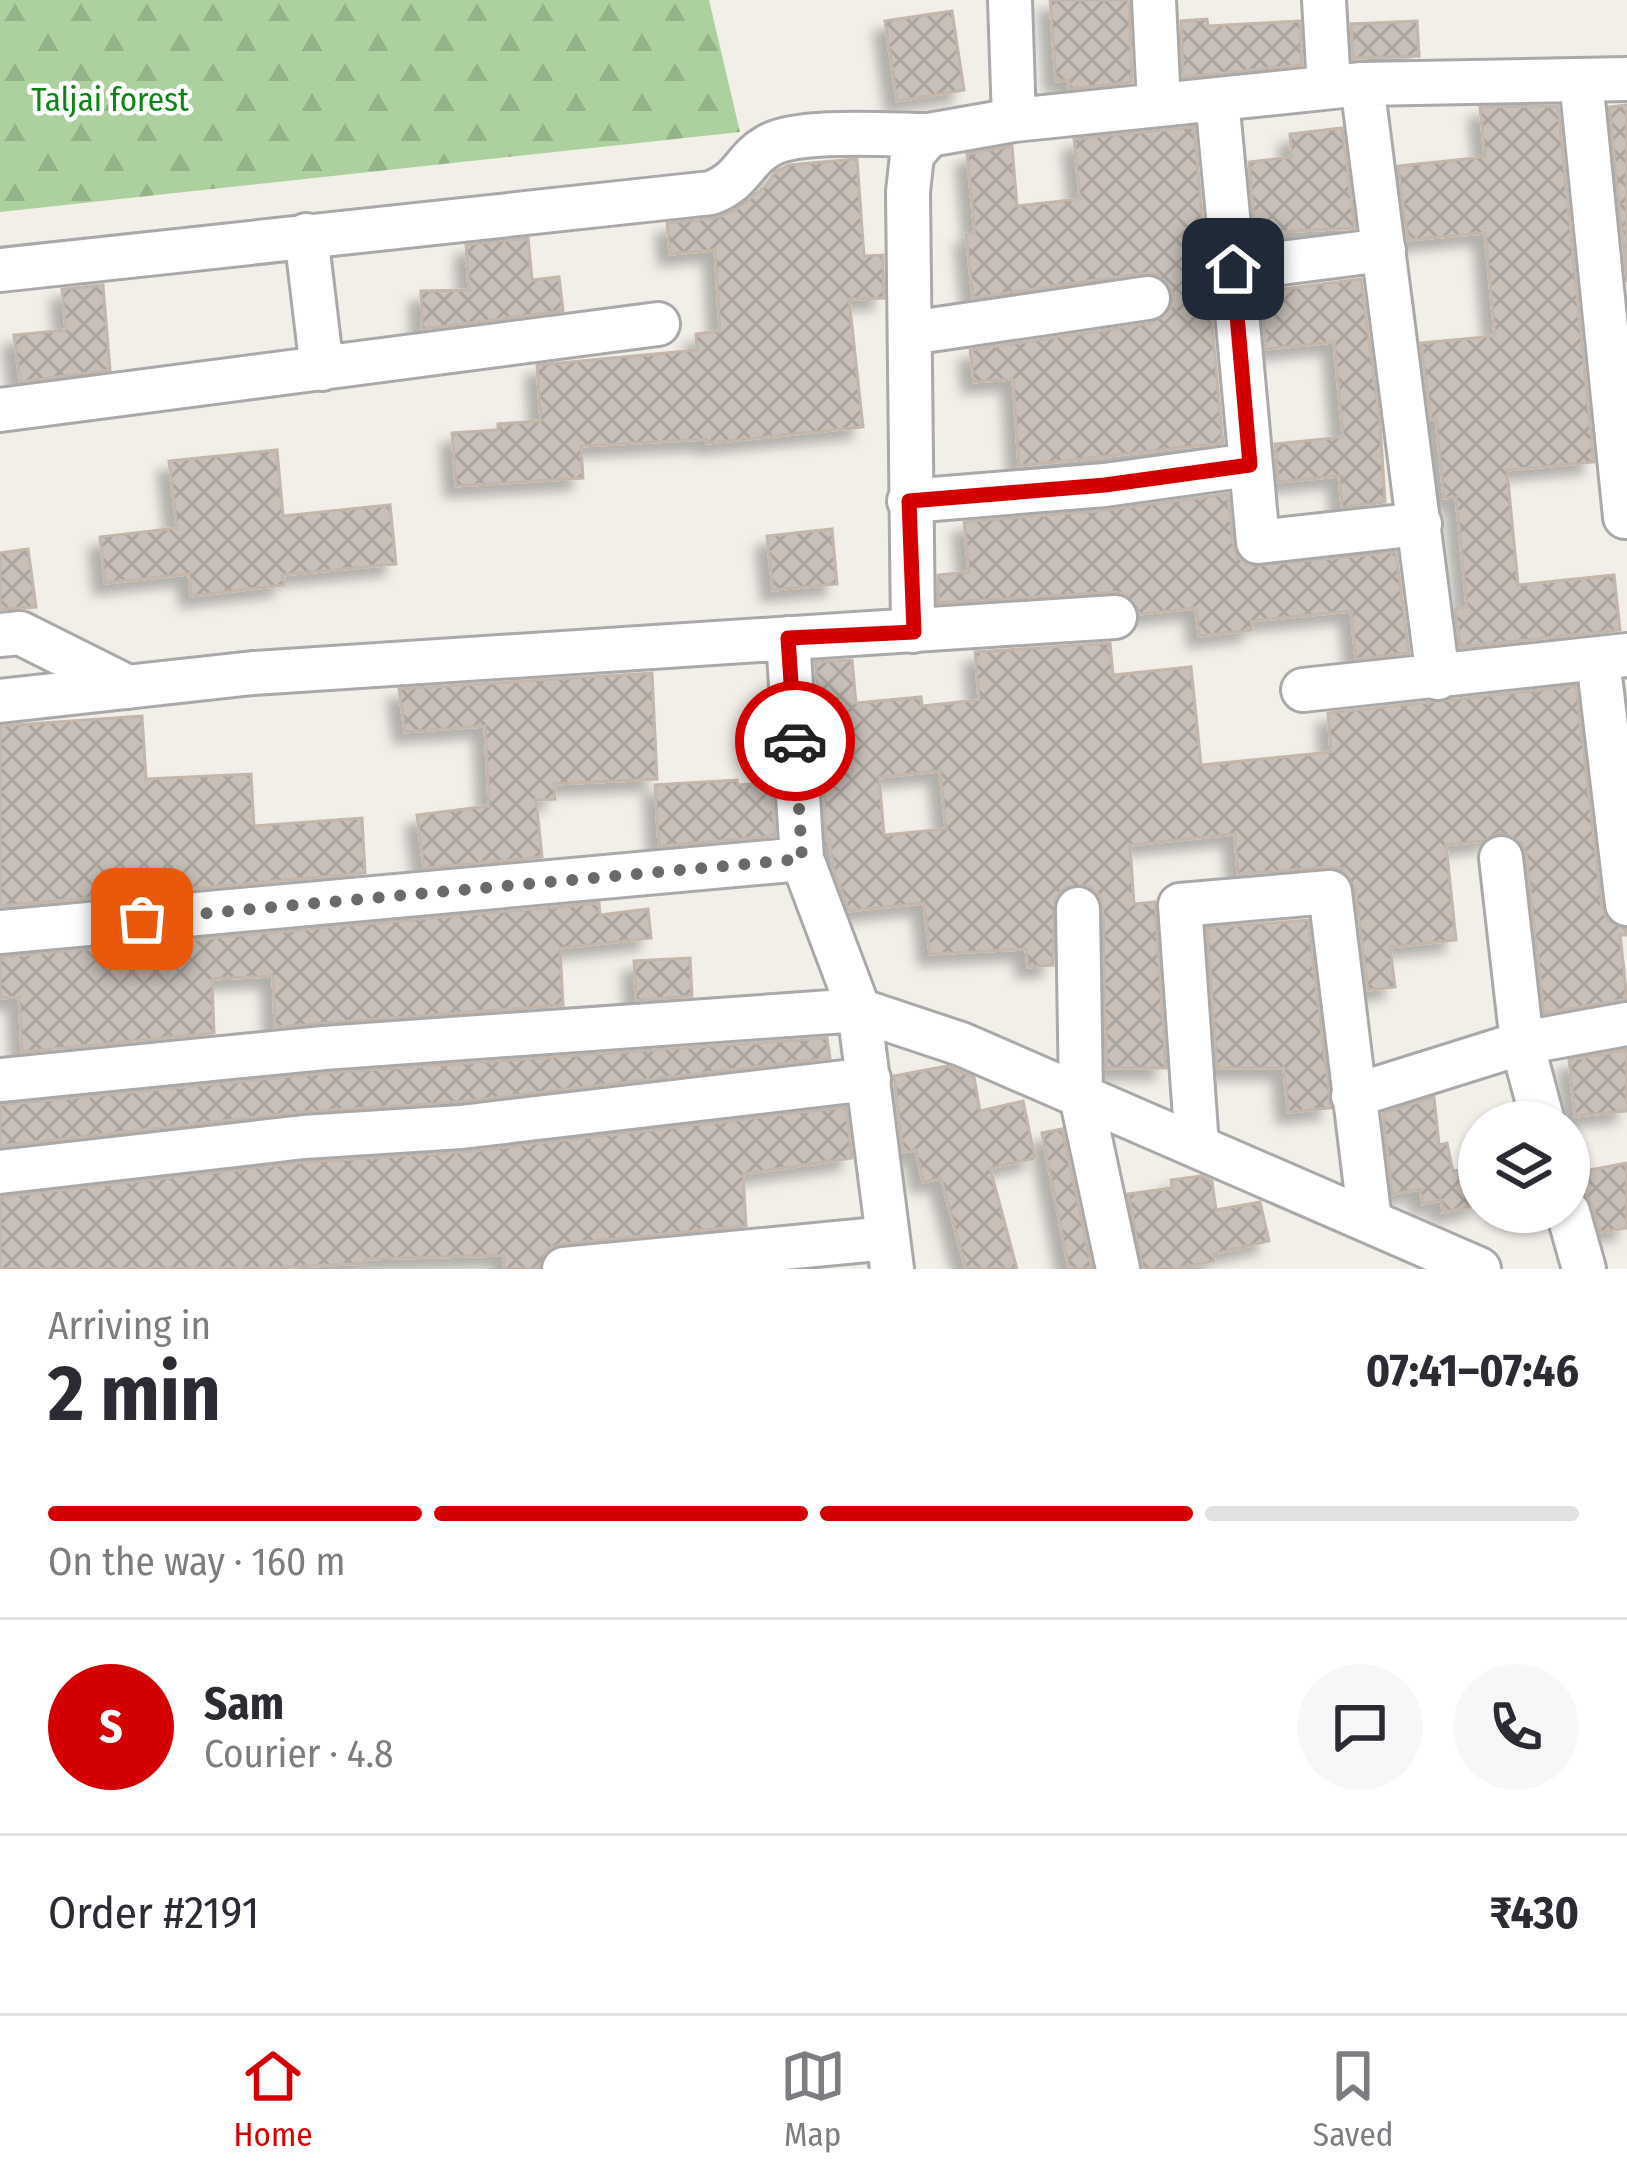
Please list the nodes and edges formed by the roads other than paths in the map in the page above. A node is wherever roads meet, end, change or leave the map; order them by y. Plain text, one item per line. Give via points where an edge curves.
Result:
1 (1010, 0) edge
2 (1154, 0) edge
3 (1324, 0) edge
4 (1627, 79) edge
5 (1581, 80) junction
6 (1346, 86) junction
7 (1217, 99) junction
8 (1159, 105) junction
9 (1014, 120) junction
10 (929, 135) junction
11 (306, 235) junction
12 (1384, 250) junction
13 (1233, 269) junction
14 (0, 270) edge
15 (1148, 298) dead end
16 (658, 324) dead end
17 (910, 333) junction
18 (322, 369) junction
19 (0, 410) edge
20 (1250, 465) junction
21 (909, 501) junction
22 (1625, 517) edge
23 (1420, 524) junction
24 (1115, 617) dead end
25 (914, 632) junction
26 (0, 635) edge
27 (788, 638) junction
28 (1612, 657) edge
29 (1438, 677) junction
30 (128, 687) junction
31 (1303, 690) dead end
32 (0, 701) edge
33 (1501, 858) dead end
34 (802, 859) junction
35 (1627, 904) edge
36 (1078, 909) dead end
37 (0, 932) edge
38 (859, 1010) junction
39 (1627, 1024) edge
40 (1522, 1043) junction
41 (869, 1079) junction
42 (0, 1080) edge
43 (1082, 1096) junction
44 (1353, 1096) junction
45 (1538, 1101) edge
46 (1197, 1146) junction
47 (0, 1172) edge
48 (1370, 1221) junction
49 (1574, 1233) edge
50 (890, 1254) edge
51 (564, 1269) edge
52 (1118, 1269) edge
53 (1479, 1269) edge
54 (1584, 1269) edge

1 - 9 street
2 - 8 street
3 - 6 street
4 - 5 street
5 - 6 street
5 - 22 street
6 - 7 street
6 - 12 street
7 - 8 street
7 - 13 street
8 - 9 street
9 - 10 street
10 - 11 street via 775,141 711,193
10 - 17 street via 912,155 908,192
11 - 14 street
11 - 18 street
12 - 13 street
12 - 23 street
13 - 20 street
15 - 17 street
16 - 18 street
17 - 21 street
18 - 19 street
20 - 21 street
20 - 23 street via 1258,542
21 - 25 street
23 - 29 street
24 - 25 street
25 - 27 street
26 - 30 street via 20,633
27 - 30 street
27 - 34 street
28 - 29 street
28 - 35 street
29 - 31 street
30 - 32 street
33 - 40 street
34 - 37 street
34 - 38 street
36 - 43 street
38 - 41 street
38 - 42 street
38 - 43 street
39 - 40 street
40 - 44 street
40 - 45 street
41 - 47 street
41 - 50 street
43 - 46 street
43 - 52 street
44 - 46 street via 1330,892 1180,904
44 - 48 street
46 - 48 street
48 - 53 street
49 - 54 street
50 - 51 street

